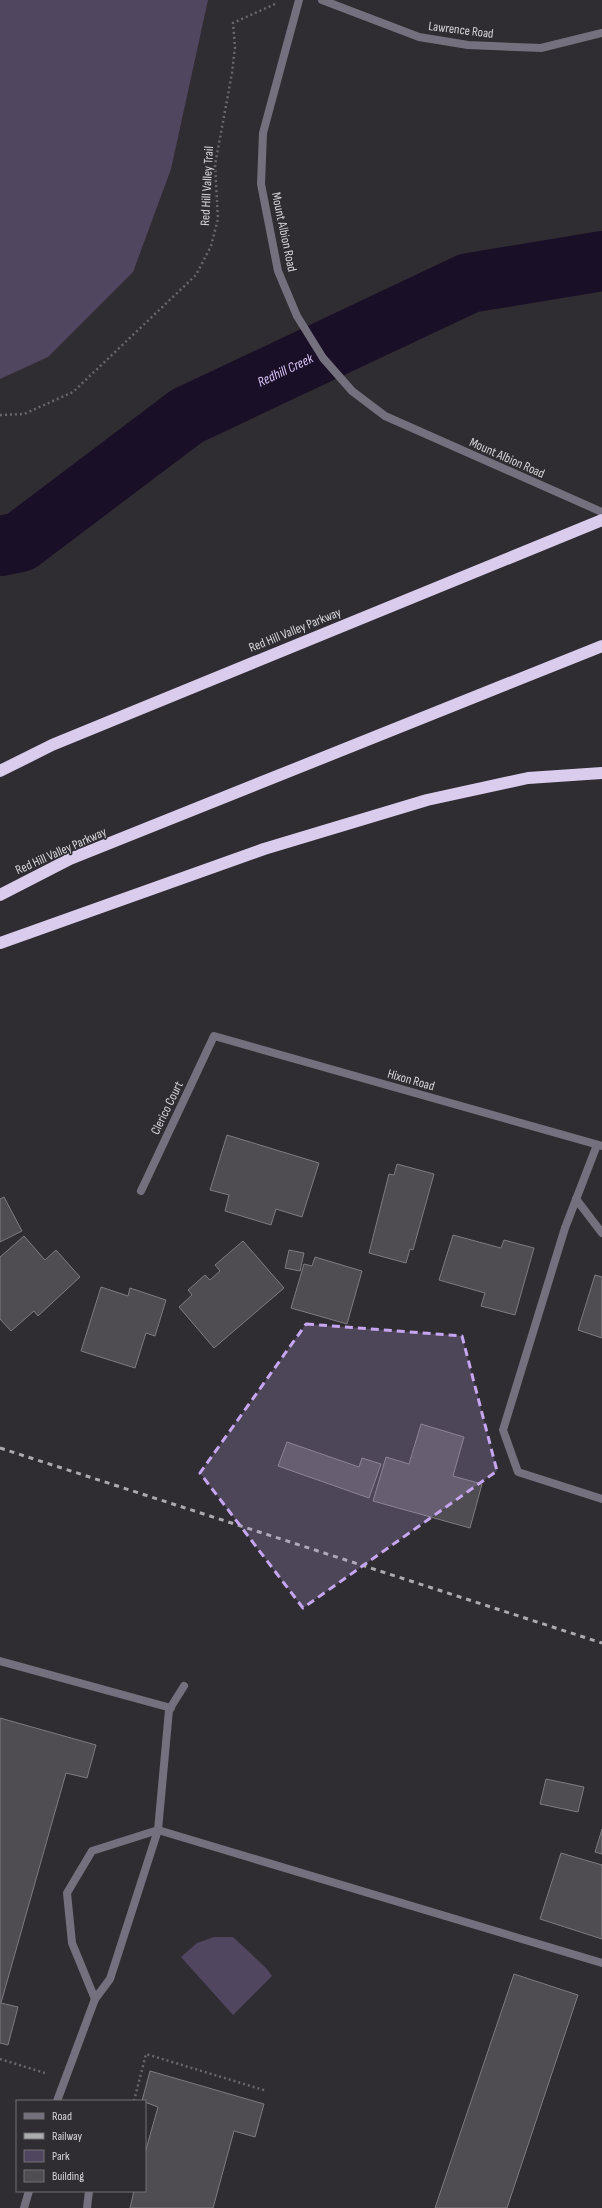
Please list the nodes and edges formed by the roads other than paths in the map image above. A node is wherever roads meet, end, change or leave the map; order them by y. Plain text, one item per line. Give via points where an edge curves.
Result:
1 (299, 0) edge
2 (322, 0) edge
3 (602, 33) edge
4 (602, 512) edge
5 (602, 520) edge
6 (602, 646) edge
7 (0, 772) edge
8 (602, 773) edge
9 (0, 895) edge
10 (0, 943) edge
11 (214, 1036) joint
12 (600, 1145) edge
13 (140, 1191) dead end
14 (576, 1199) junction
15 (602, 1233) edge
16 (602, 1499) edge
17 (0, 1660) edge
18 (184, 1686) dead end
19 (170, 1708) junction
20 (158, 1830) junction
21 (602, 1963) edge
22 (95, 1999) junction
23 (57, 2100) edge
24 (29, 2192) edge
25 (89, 2192) edge
26 (24, 2208) edge
27 (87, 2208) edge

1 - 4 street, Mount Albion Road via 263,132 261,184 278,271 297,316 323,358 352,391 385,416
2 - 3 street, Lawrence Road via 419,37 468,45 541,48
5 - 7 highway, Red Hill Valley Parkway via 52,745
6 - 9 highway, Red Hill Valley Parkway via 70,860
8 - 10 highway via 528,778 427,800 264,850
11 - 12 street, Hixon Road
11 - 13 street, Clerico Court
12 - 14 street
14 - 15 street
14 - 16 street via 503,1430 518,1472
17 - 19 street
18 - 19 street
19 - 20 street
20 - 21 street
20 - 22 street via 110,1979
20 - 22 street via 92,1851 67,1893 72,1943
22 - 23 street
24 - 26 street
25 - 27 street

